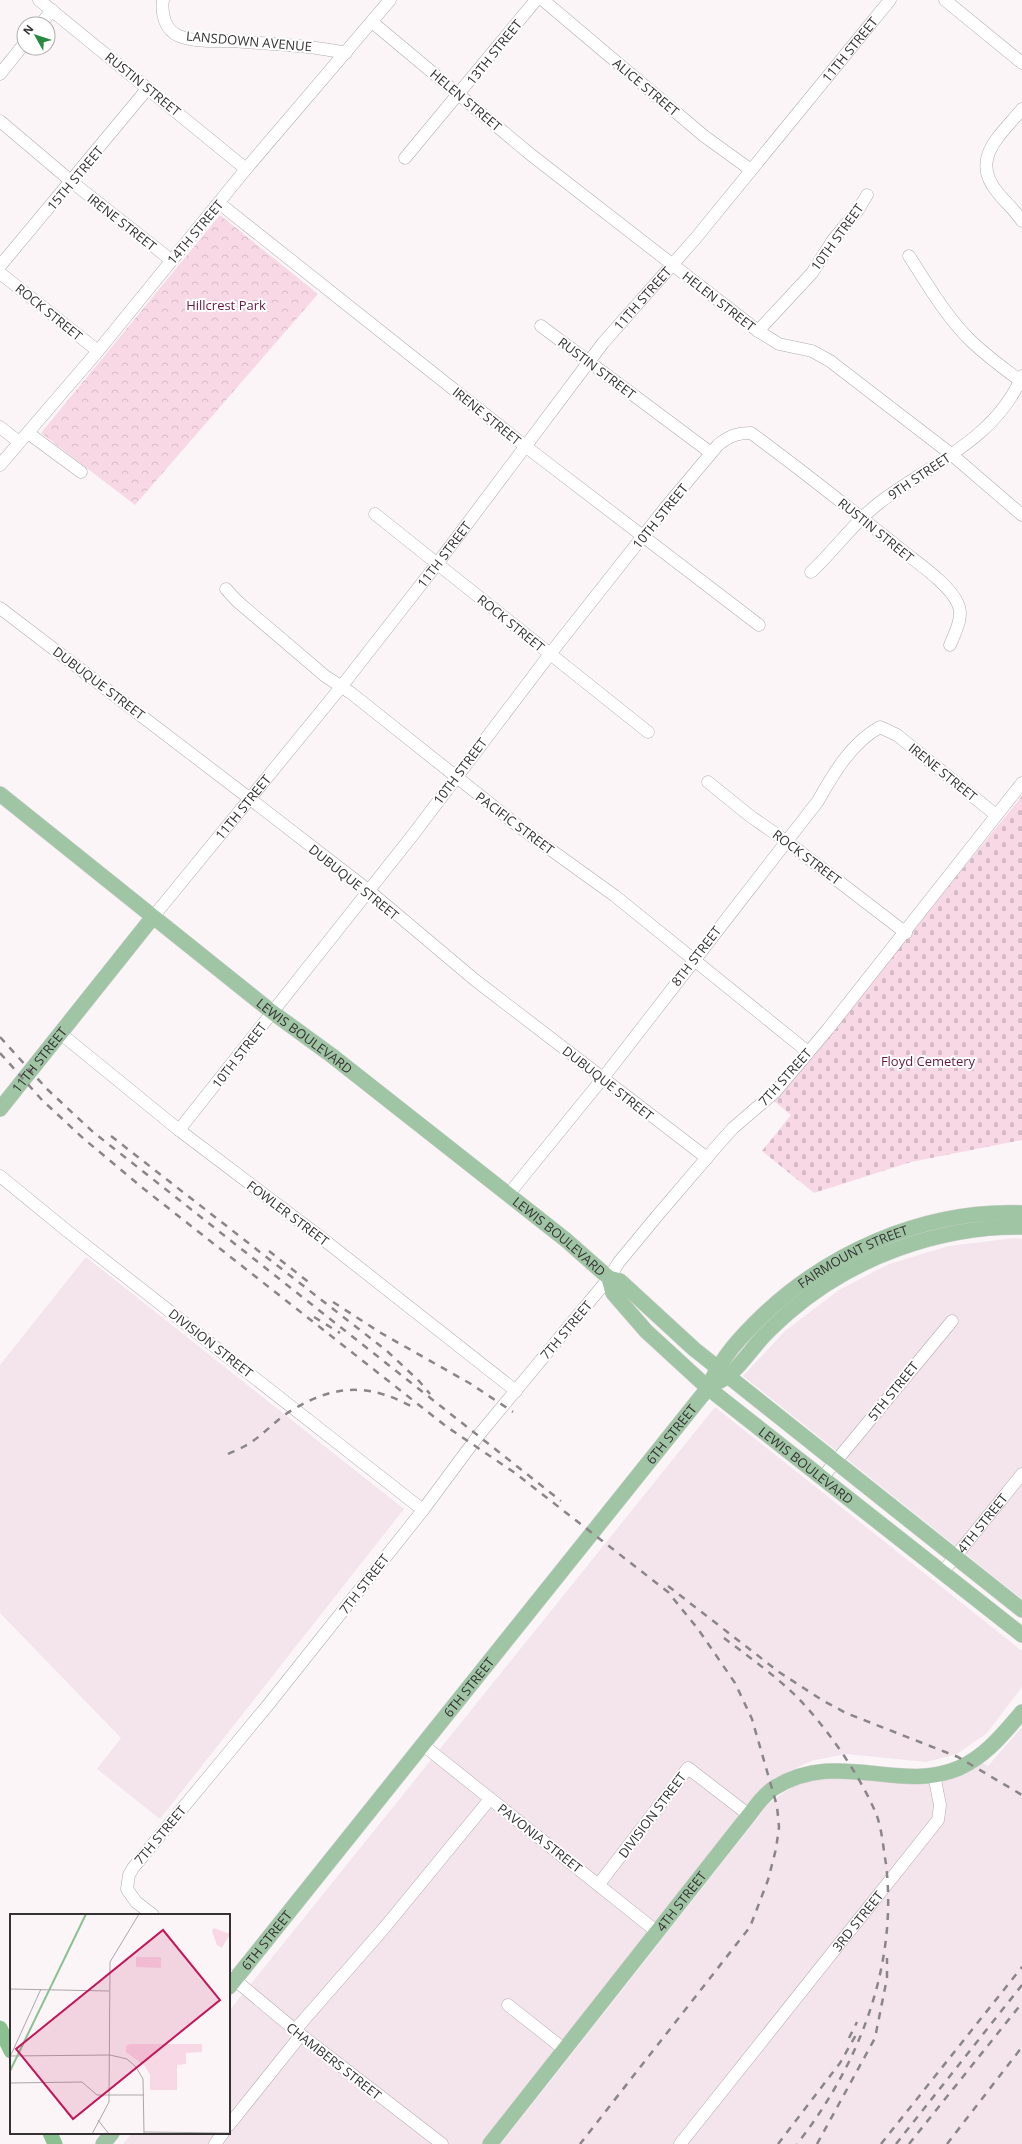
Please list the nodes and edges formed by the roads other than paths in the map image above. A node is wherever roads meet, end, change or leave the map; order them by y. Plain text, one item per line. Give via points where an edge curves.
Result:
1 (39, 0) edge
2 (164, 0) edge
3 (390, 0) edge
4 (536, 0) edge
5 (543, 0) edge
6 (890, 0) edge
7 (945, 0) edge
8 (52, 10) junction
9 (47, 16) edge
10 (372, 22) junction
11 (346, 53) junction
12 (16, 54) edge
13 (1022, 63) edge
14 (0, 74) edge
15 (148, 88) junction
16 (459, 94) junction
17 (1022, 109) edge
18 (0, 121) edge
19 (405, 158) dead end
20 (246, 170) junction
21 (751, 170) junction
22 (72, 182) junction
23 (866, 195) dead end
24 (219, 203) junction
25 (1022, 220) edge
26 (909, 256) dead end
27 (171, 260) junction
28 (672, 265) junction
29 (0, 266) edge
30 (0, 273) edge
31 (541, 326) dead end
32 (758, 332) junction
33 (98, 351) junction
34 (590, 362) junction
35 (1021, 380) edge
36 (0, 427) edge
37 (28, 433) junction
38 (754, 436) joint
39 (19, 442) junction
40 (525, 446) junction
41 (711, 454) junction
42 (951, 454) junction
43 (0, 465) edge
44 (81, 472) dead end
45 (375, 514) dead end
46 (1022, 515) edge
47 (862, 517) junction
48 (644, 535) junction
49 (437, 564) junction
50 (811, 572) dead end
51 (226, 589) dead end
52 (0, 608) edge
53 (759, 625) dead end
54 (950, 645) dead end
55 (550, 654) junction
56 (341, 687) junction
57 (888, 731) joint
58 (648, 732) dead end
59 (456, 777) junction
60 (708, 782) dead end
61 (1022, 784) edge
62 (0, 794) edge
63 (249, 798) junction
64 (996, 815) junction
65 (786, 841) junction
66 (368, 890) junction
67 (153, 917) junction
68 (906, 932) junction
69 (693, 960) junction
70 (272, 1012) junction
71 (60, 1033) junction
72 (808, 1052) junction
73 (603, 1078) junction
74 (0, 1109) edge
75 (179, 1130) junction
76 (707, 1158) junction
77 (0, 1176) edge
78 (508, 1194) junction
79 (1022, 1213) edge
80 (1022, 1228) edge
81 (609, 1278) junction
82 (952, 1321) dead end
83 (723, 1372) junction
84 (708, 1388) junction
85 (516, 1392) junction
86 (835, 1463) junction
87 (1022, 1474) edge
88 (822, 1478) junction
89 (423, 1510) junction
90 (954, 1558) junction
91 (942, 1573) junction
92 (1022, 1610) edge
93 (1022, 1635) edge
94 (1022, 1712) edge
95 (423, 1745) junction
96 (934, 1775) junction
97 (490, 1799) junction
98 (748, 1815) junction
99 (599, 1884) junction
100 (152, 1914) edge
101 (656, 1931) junction
102 (231, 1980) edge
103 (508, 2005) dead end
104 (298, 2033) junction
105 (565, 2050) junction
106 (230, 2124) edge
107 (222, 2134) edge
108 (215, 2144) edge
109 (442, 2144) edge
110 (490, 2144) edge
111 (680, 2144) edge

1 - 8 street, RUSTIN STREET
2 - 11 street, LANSDOWN AVENUE via 163,15 178,36 317,46
3 - 10 street, 14TH STREET
4 - 16 street, 13TH STREET
5 - 21 street, ALICE STREET via 704,136
6 - 21 street, 11TH STREET
7 - 13 street
8 - 9 street
8 - 15 street, RUSTIN STREET
10 - 11 street, 14TH STREET
10 - 16 street, HELEN STREET
11 - 20 street, 14TH STREET
12 - 14 street
15 - 20 street, RUSTIN STREET
15 - 22 street, 15TH STREET
16 - 19 street, 13TH STREET
16 - 28 street, HELEN STREET via 530,154
17 - 25 street via 987,157 985,167 987,177 997,192
18 - 22 street, IRENE STREET
20 - 24 street, 14TH STREET
21 - 28 street, 11TH STREET
22 - 27 street, IRENE STREET
22 - 29 street, 15TH STREET
23 - 32 street, 10TH STREET via 812,273
24 - 27 street, 14TH STREET
24 - 40 street, IRENE STREET
26 - 35 street via 929,290 961,330 972,342
27 - 33 street, 14TH STREET
28 - 32 street, HELEN STREET
28 - 34 street, 11TH STREET via 603,343
30 - 33 street, ROCK STREET
31 - 34 street, RUSTIN STREET
32 - 42 street, HELEN STREET via 779,344 812,352 830,361
33 - 37 street, 14TH STREET
34 - 40 street, 11TH STREET
34 - 41 street, RUSTIN STREET
35 - 42 street, 9TH STREET via 992,421 970,442
36 - 39 street
37 - 39 street, 14TH STREET
37 - 44 street
38 - 41 street, 10TH STREET via 751,433 740,433 728,437
38 - 47 street, RUSTIN STREET
39 - 43 street, 14TH STREET
40 - 48 street, IRENE STREET
40 - 49 street, 11TH STREET
41 - 48 street, 10TH STREET
42 - 46 street, HELEN STREET
42 - 47 street, 9TH STREET
45 - 49 street, ROCK STREET
47 - 50 street, 9TH STREET via 828,557
47 - 54 street, RUSTIN STREET via 931,575 956,600 960,615
48 - 53 street, IRENE STREET
48 - 55 street, 10TH STREET
49 - 55 street, ROCK STREET
49 - 56 street, 11TH STREET
51 - 56 street, PACIFIC STREET via 325,676
52 - 63 street, DUBUQUE STREET
55 - 58 street, ROCK STREET
55 - 59 street, 10TH STREET
56 - 59 street, PACIFIC STREET
56 - 63 street, 11TH STREET
57 - 64 street, IRENE STREET via 897,735
57 - 65 street, 8TH STREET via 880,727 869,733 854,749
59 - 66 street, 10TH STREET
59 - 69 street, PACIFIC STREET via 522,829 615,896
60 - 65 street, ROCK STREET
61 - 64 street, 7TH STREET
62 - 67 main road, LEWIS BOULEVARD
63 - 66 street, DUBUQUE STREET
63 - 67 street, 11TH STREET
64 - 68 street, 7TH STREET
65 - 68 street, ROCK STREET
65 - 69 street, 8TH STREET
66 - 70 street, 10TH STREET
66 - 73 street, DUBUQUE STREET via 469,975
67 - 70 main road, LEWIS BOULEVARD
67 - 71 main road, 11TH STREET
68 - 72 street, 7TH STREET
69 - 72 street, PACIFIC STREET
69 - 73 street, 8TH STREET
70 - 75 street, 10TH STREET
70 - 78 main road, LEWIS BOULEVARD
71 - 74 main road, 11TH STREET
71 - 75 street, FOWLER STREET
72 - 76 street, 7TH STREET via 775,1092 733,1128
73 - 76 street, DUBUQUE STREET
73 - 78 street, 8TH STREET
75 - 85 street, FOWLER STREET
76 - 81 street, 7TH STREET via 642,1234
77 - 89 street, DIVISION STREET
78 - 81 main road, LEWIS BOULEVARD
79 - 83 main road, FAIRMOUNT STREET via 986,1213 934,1222 907,1229 850,1253 796,1286 769,1309 746,1332
80 - 83 main road, FAIRMOUNT STREET via 957,1233 930,1239 903,1247 858,1267 809,1296
81 - 83 main road, LEWIS BOULEVARD via 620,1281
81 - 84 main road, LEWIS BOULEVARD via 613,1293 646,1331
81 - 85 street, 7TH STREET
82 - 86 street, 5TH STREET
83 - 84 main road, 6TH STREET
83 - 86 main road, LEWIS BOULEVARD
84 - 88 main road, LEWIS BOULEVARD
84 - 95 main road, 6TH STREET
85 - 89 street, 7TH STREET via 478,1436
86 - 88 street, 5TH STREET
86 - 90 main road, LEWIS BOULEVARD
87 - 90 street, 4TH STREET
88 - 91 main road, LEWIS BOULEVARD
89 - 100 street, 7TH STREET via 268,1705 133,1868 127,1889 136,1902
90 - 91 street, 4TH STREET
90 - 92 main road, LEWIS BOULEVARD
91 - 93 main road, LEWIS BOULEVARD
94 - 96 main road via 981,1756 957,1769
95 - 97 street, PAVONIA STREET
95 - 102 main road, 6TH STREET
96 - 98 main road, 4TH STREET via 915,1777 831,1770 808,1774 773,1788
96 - 111 street, 3RD STREET via 940,1805 938,1820
97 - 99 street, PAVONIA STREET
97 - 104 street
98 - 99 street, DIVISION STREET via 688,1768
98 - 101 main road, 4TH STREET
99 - 101 street, PAVONIA STREET
101 - 105 main road, 4TH STREET
102 - 104 street, CHAMBERS STREET
103 - 105 street
104 - 106 street
104 - 109 street, CHAMBERS STREET
105 - 110 main road, 4TH STREET
107 - 108 street

